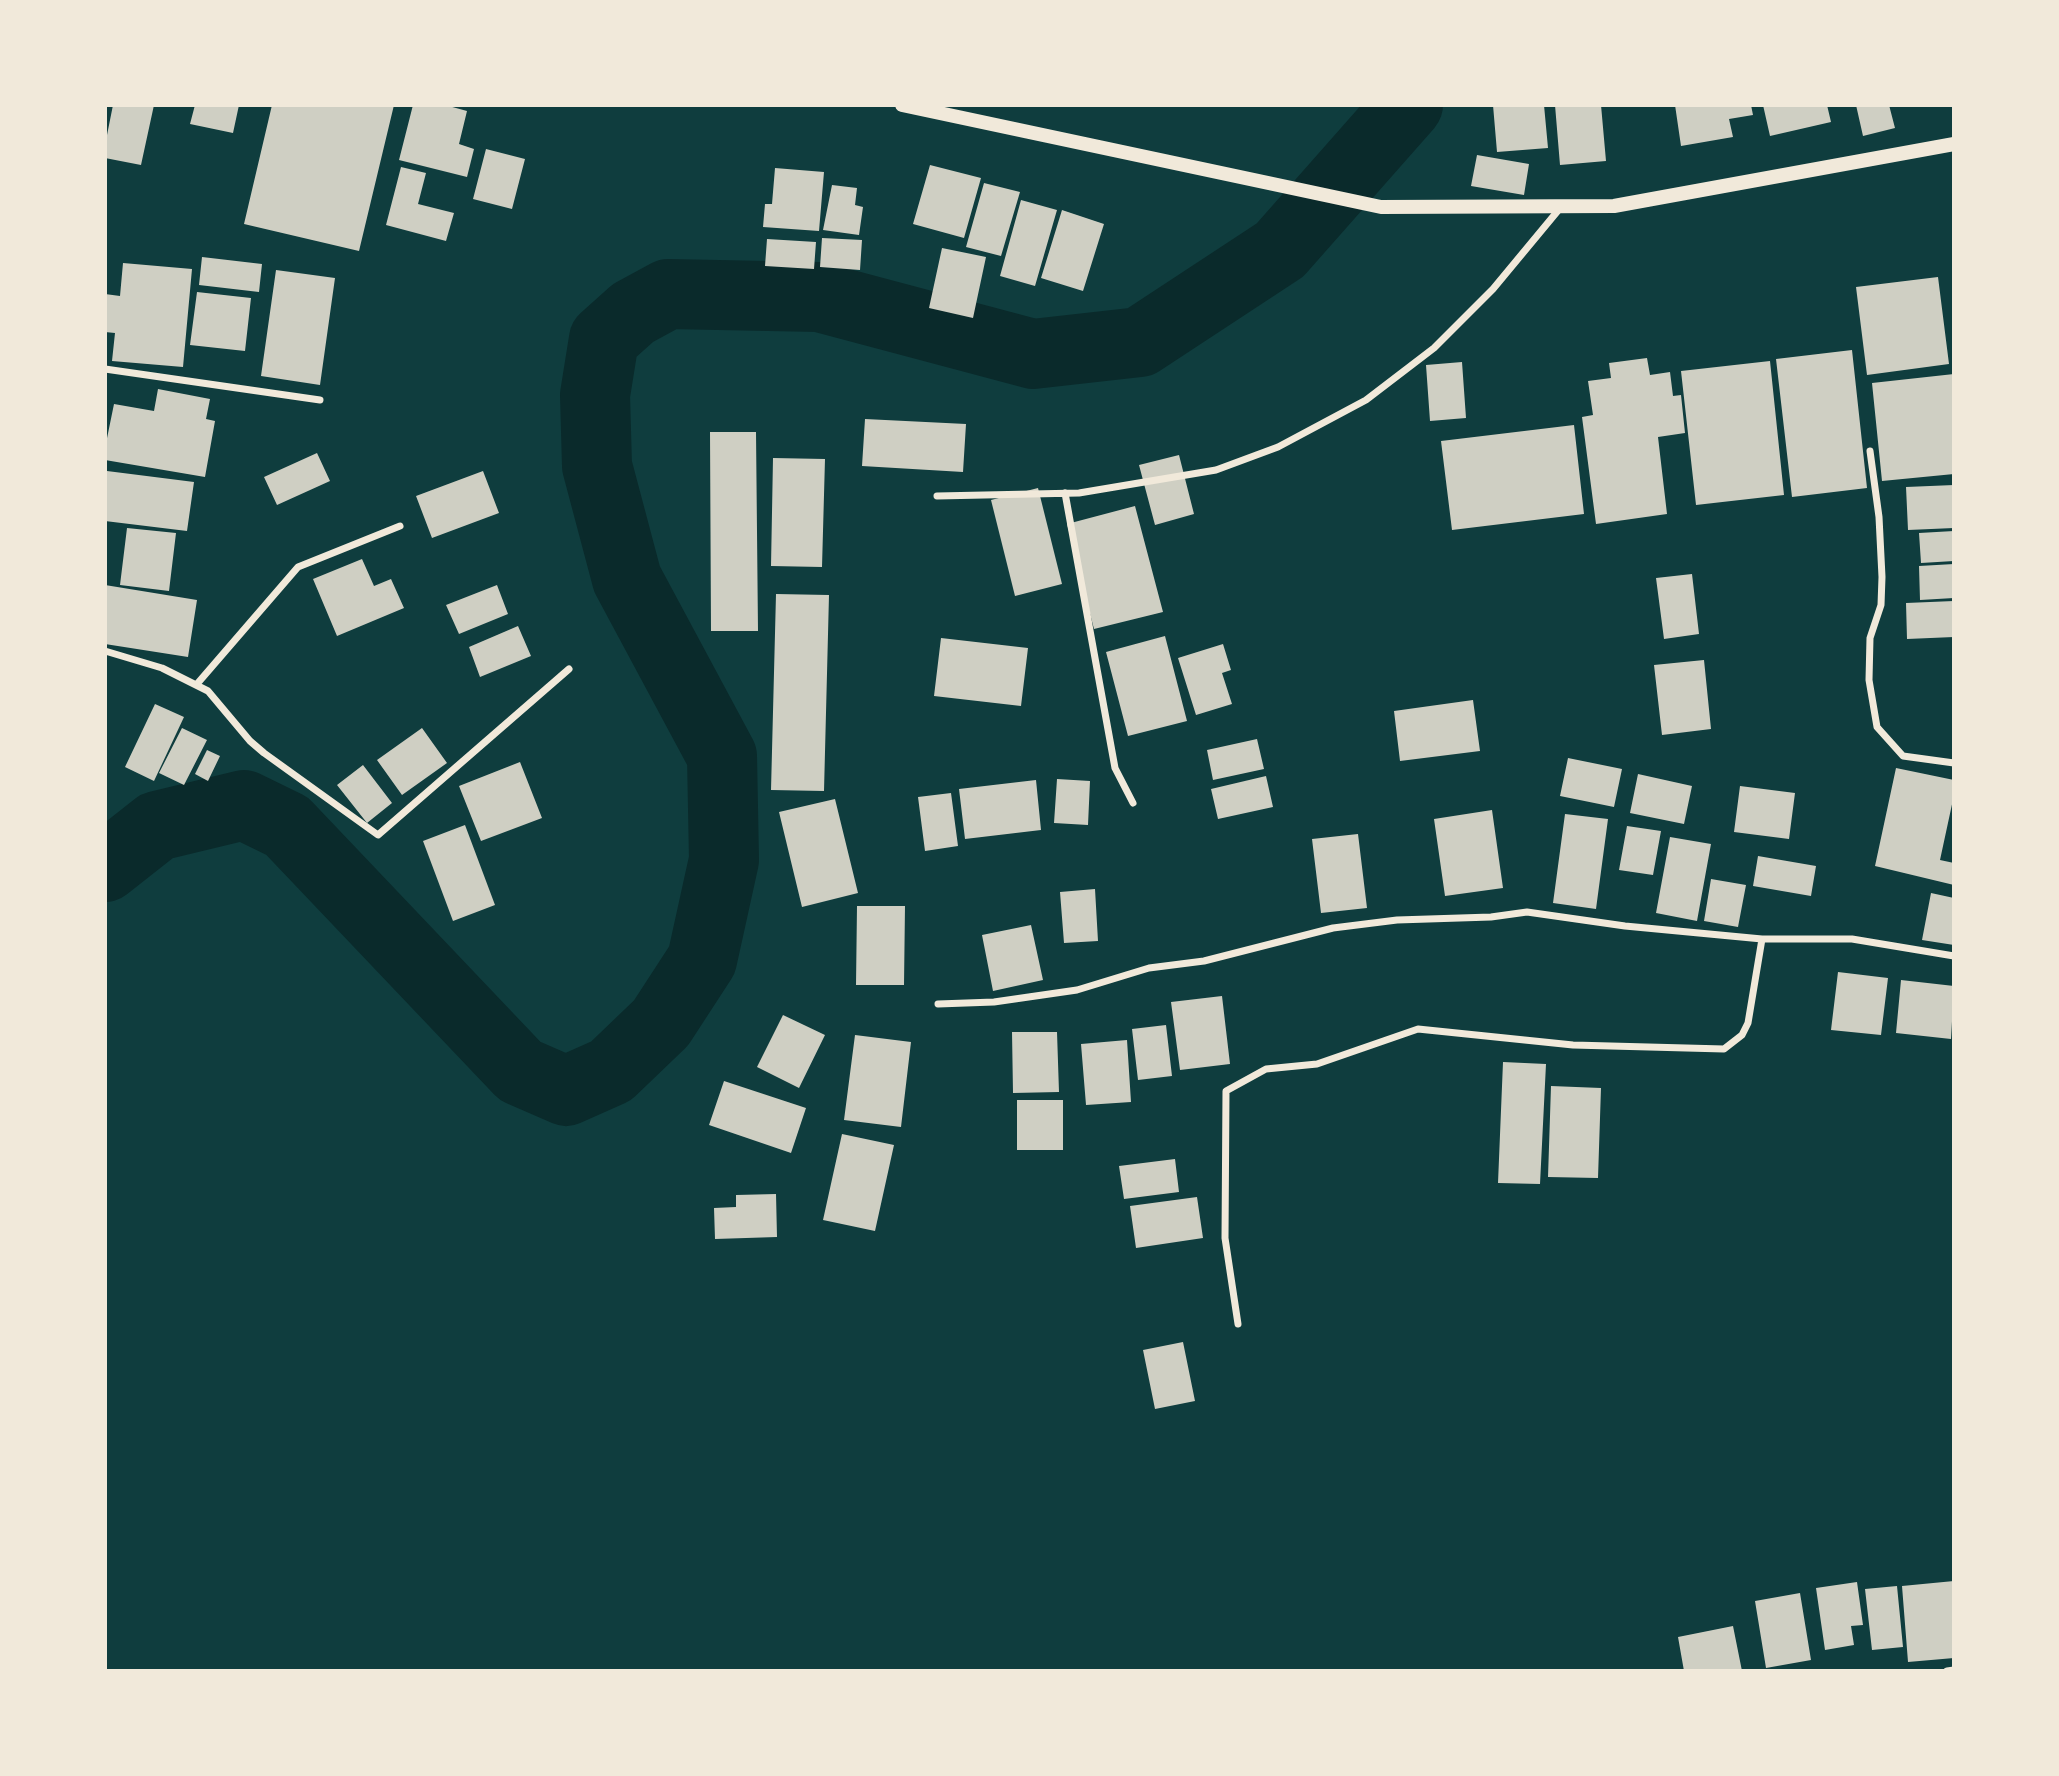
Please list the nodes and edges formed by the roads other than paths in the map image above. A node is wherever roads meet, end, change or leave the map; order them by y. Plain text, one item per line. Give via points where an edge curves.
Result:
1 (902, 105) edge
2 (1954, 144) edge
3 (1561, 206) junction
4 (105, 369) edge
5 (320, 400) dead end
6 (1870, 451) dead end
7 (1065, 493) junction
8 (937, 496) dead end
9 (400, 526) dead end
10 (105, 651) edge
11 (569, 669) dead end
12 (197, 684) junction
13 (1954, 763) edge
14 (1133, 803) dead end
15 (1762, 939) junction
16 (1954, 956) edge
17 (938, 1004) dead end
18 (1238, 1324) dead end
19 (1954, 1670) edge
20 (1947, 1671) edge

1 - 3 main road via 1381,207
2 - 3 main road via 1614,206
3 - 7 street via 1483,299 1434,348 1366,400 1278,447 1216,470
4 - 5 street
6 - 13 street via 1882,577 1881,606 1870,638 1869,680 1877,727 1903,756
7 - 8 street
7 - 14 street via 1115,768
9 - 12 street via 298,567
10 - 12 street
11 - 12 street via 379,835 264,753
15 - 16 street via 1852,939
15 - 17 street via 1527,912 1397,920 1332,928 1204,961 1149,968 1077,989 994,1002
15 - 18 street via 1748,1023 1724,1049 1573,1045 1418,1029 1317,1064 1266,1069 1226,1091 1225,1238
19 - 20 street

